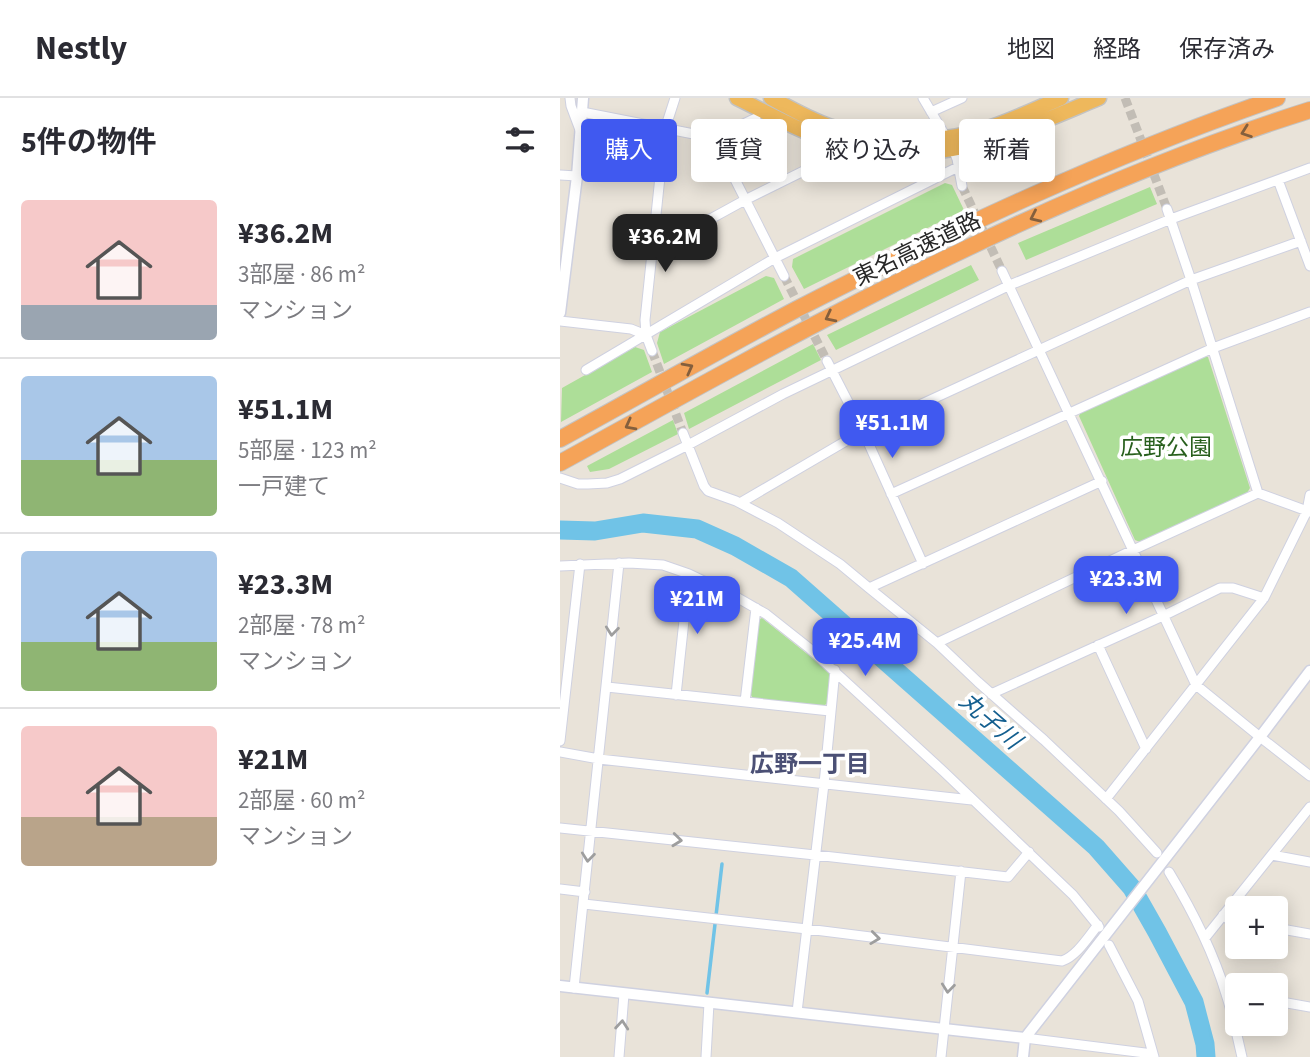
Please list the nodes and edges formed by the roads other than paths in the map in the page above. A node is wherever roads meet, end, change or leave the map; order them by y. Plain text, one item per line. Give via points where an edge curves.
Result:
1 (570, 98) edge
2 (583, 98) edge
3 (675, 98) edge
4 (737, 98) edge
5 (771, 98) edge
6 (923, 98) edge
7 (962, 98) edge
8 (1061, 98) edge
9 (1099, 98) edge
10 (1277, 98) edge
11 (1310, 110) edge
12 (582, 111) junction
13 (931, 112) junction
14 (617, 119) edge
15 (669, 119) edge
16 (801, 130) edge
17 (580, 132) junction
18 (949, 144) junction
19 (945, 145) edge
20 (958, 167) junction
21 (1310, 168) edge
22 (801, 172) edge
23 (560, 175) edge
24 (577, 176) junction
25 (1278, 180) junction
26 (660, 182) edge
27 (736, 182) edge
28 (962, 186) tunnel mouth
29 (745, 200) junction
30 (1169, 214) junction
31 (1301, 241) junction
32 (652, 251) junction
33 (775, 258) junction
34 (1310, 266) edge
35 (1002, 271) tunnel mouth
36 (562, 274) edge
37 (784, 276) tunnel mouth
38 (1191, 280) junction
39 (1010, 285) junction
40 (1310, 312) edge
41 (560, 313) edge
42 (560, 321) edge
43 (646, 335) junction
44 (1213, 348) junction
45 (1039, 349) junction
46 (652, 351) tunnel mouth
47 (829, 366) junction
48 (586, 370) dead end
49 (1070, 413) junction
50 (863, 431) junction
51 (683, 433) tunnel mouth
52 (562, 438) edge
53 (688, 445) junction
54 (567, 459) edge
55 (560, 478) edge
56 (1102, 481) junction
57 (1258, 493) junction
58 (891, 494) junction
59 (1310, 495) edge
60 (740, 503) junction
61 (1308, 512) edge
62 (1133, 550) junction
63 (620, 563) junction
64 (580, 564) junction
65 (923, 564) junction
66 (560, 566) edge
67 (689, 574) junction
68 (870, 588) junction
69 (1264, 598) junction
70 (756, 607) junction
71 (1163, 616) junction
72 (937, 643) junction
73 (1098, 645) junction
74 (835, 670) junction
75 (1310, 671) edge
76 (1196, 685) junction
77 (607, 687) junction
78 (991, 694) junction
79 (676, 695) junction
80 (745, 702) junction
81 (830, 711) junction
82 (1260, 737) junction
83 (560, 741) edge
84 (1146, 749) junction
85 (560, 752) edge
86 (599, 759) junction
87 (1310, 776) edge
88 (824, 784) junction
89 (1106, 799) junction
90 (972, 800) junction
91 (1310, 807) edge
92 (560, 828) edge
93 (591, 831) junction
94 (1029, 852) junction
95 (1157, 853) dead end
96 (815, 855) junction
97 (1272, 855) junction
98 (1310, 862) edge
99 (961, 871) junction
100 (1169, 872) dead end
101 (560, 889) edge
102 (585, 892) junction
103 (584, 904) junction
104 (1223, 915) joint
105 (807, 929) junction
106 (1288, 930) edge
107 (1310, 934) edge
108 (1205, 938) junction
109 (1109, 945) dead end
110 (952, 948) junction
111 (560, 986) edge
112 (574, 988) junction
113 (1225, 989) edge
114 (624, 994) junction
115 (709, 1003) junction
116 (1288, 1003) edge
117 (1310, 1007) edge
118 (797, 1012) junction
119 (943, 1029) junction
120 (1237, 1036) edge
121 (1024, 1038) junction
122 (1105, 1053) edge
123 (1154, 1056) edge
124 (619, 1057) edge
125 (706, 1057) edge
126 (941, 1057) edge
127 (1023, 1057) edge
128 (1242, 1057) edge

1 - 17 street
2 - 12 street
3 - 15 street
4 - 16 highway
5 - 18 highway via 847,132
6 - 13 street
7 - 13 street
8 - 18 highway
9 - 18 highway via 978,145
52 -> 10 highway, 東名高速道路 via 796,310 969,225 1062,181
11 -> 54 highway, 東名高速道路 via 1148,168 1003,232 817,323
12 - 14 street
12 - 17 street
13 - 18 street
17 - 24 street
18 - 19 highway
18 - 20 street
20 - 28 street
20 - 33 street
21 - 25 street
22 - 29 street
23 - 24 street
24 - 36 street
25 - 30 street
25 - 31 street
26 - 32 street
27 - 29 street
29 - 32 street
29 - 33 street
30 - 38 street
30 - 39 street
31 - 34 street
31 - 38 street
32 - 43 street
33 - 37 street
33 - 43 street
35 - 39 street
36 - 41 street
38 - 44 street
38 - 45 street
39 - 45 street
39 - 47 street
40 - 44 street
42 - 43 street via 631,329
43 - 46 street
43 - 48 street
44 - 49 street
44 - 57 street
45 - 49 street
45 - 50 street
47 - 50 street
47 - 53 street
49 - 56 street
49 - 58 street
50 - 58 street
50 - 60 street
51 - 53 street
53 - 55 street via 607,483 579,484
53 - 60 street via 708,491
56 - 62 street
56 - 65 street
57 - 61 street
57 - 62 street
58 - 65 street
59 - 61 street
60 - 68 street via 778,523
61 - 69 street
62 - 71 street
62 - 72 street
63 - 64 street
63 - 67 street via 663,565
63 -> 77 street
64 - 66 street
64 - 83 street
65 - 68 street
67 - 70 street
67 - 79 street
68 - 72 street
69 - 71 street via 1220,588
69 - 76 street
70 - 74 street
70 - 80 street
71 - 73 street
71 - 76 street
72 - 78 street
73 - 78 street
73 - 84 street
74 - 81 street
74 - 90 street
75 - 82 street
76 - 82 street
76 - 84 street
77 - 79 street
77 - 86 street
78 - 89 street
79 - 80 street
80 - 81 street
81 - 88 street
82 - 87 street
82 - 121 street
84 - 89 street
85 - 86 street
86 - 88 street
86 - 93 street
88 - 90 street
88 - 96 street
89 - 95 street
90 - 94 street
91 - 97 street
92 - 93 street
93 -> 96 street
93 -> 102 street
94 - 99 street via 1008,877
94 - 110 street via 1098,926 1076,953 1062,961
96 - 99 street
96 - 105 street
97 - 98 street
97 - 104 street
99 - 110 street
100 - 108 street
101 - 102 street
102 - 103 street
103 - 105 street
103 - 112 street
104 - 108 street
105 -> 110 street
105 - 118 street
106 - 107 street
108 - 113 street
109 - 123 street via 1138,1001
110 -> 119 street
111 - 112 street
112 - 114 street
114 - 115 street
124 -> 114 street
115 - 118 street
115 - 125 street
116 - 117 street
118 - 119 street
119 - 121 street
119 - 126 street
120 - 128 street
121 - 122 street
121 - 127 street
122 - 123 street

